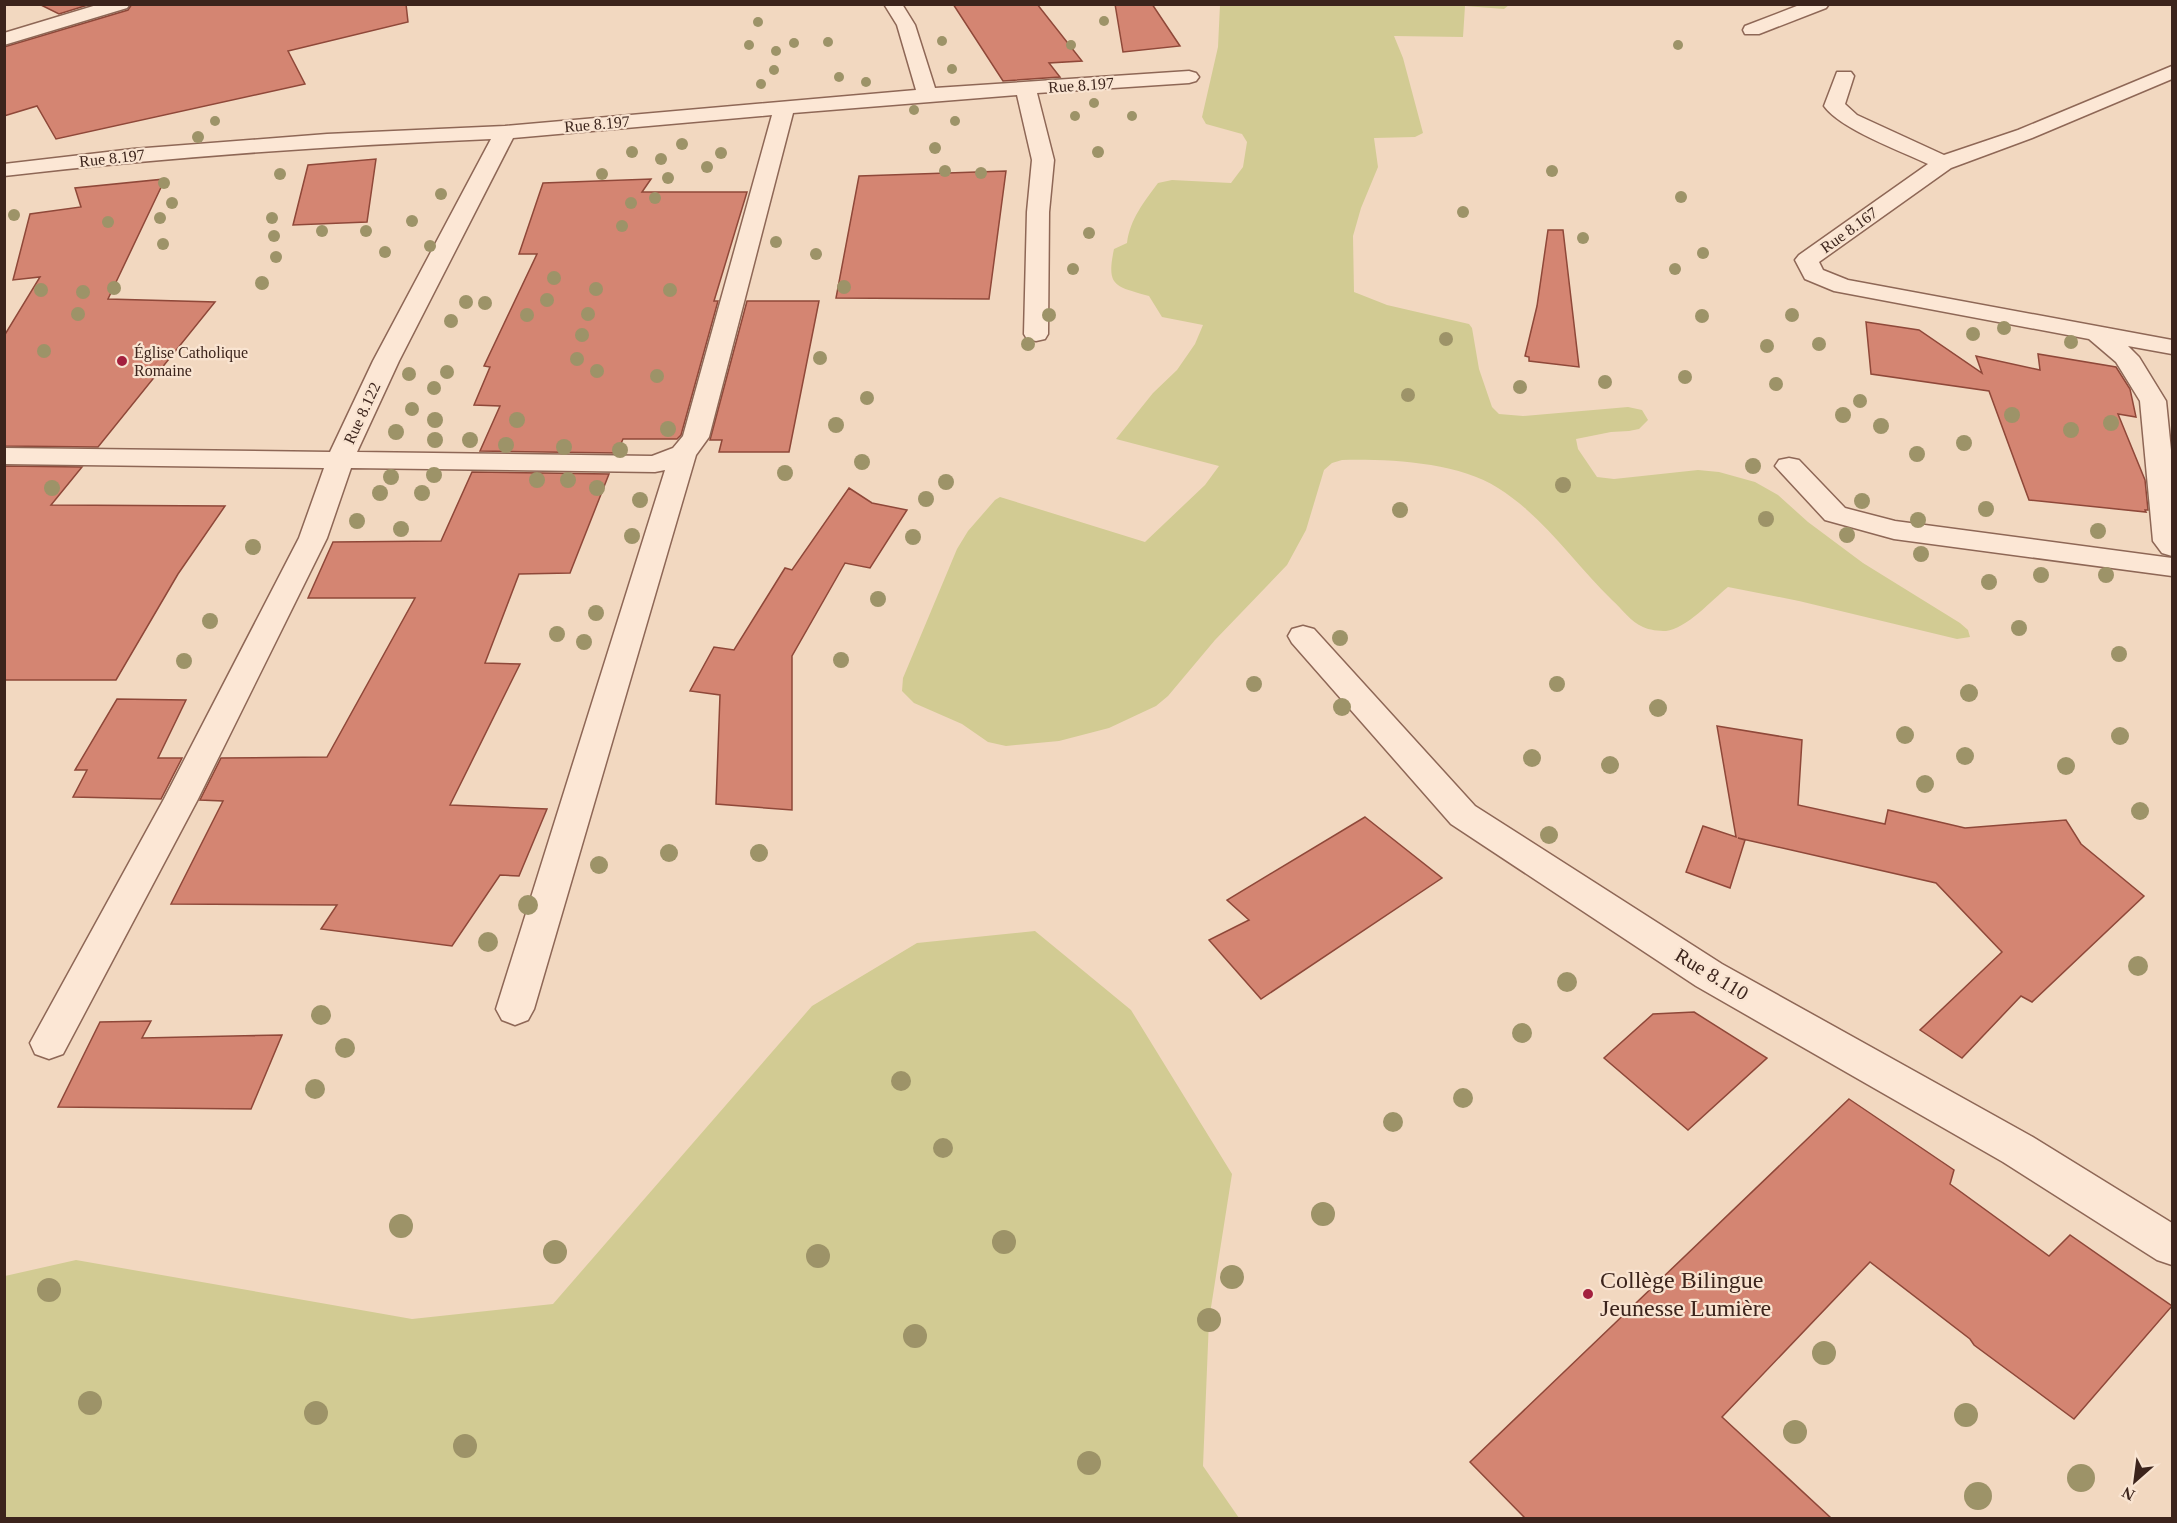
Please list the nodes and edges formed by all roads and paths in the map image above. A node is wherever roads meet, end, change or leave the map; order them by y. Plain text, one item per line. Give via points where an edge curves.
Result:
1 (121, 4) edge
2 (893, 4) edge
3 (1820, 4) edge
4 (1752, 30) dead end
5 (4, 39) edge
6 (2172, 72) edge
7 (1844, 76) dead end
8 (1189, 77) dead end
9 (1026, 89) junction
10 (927, 95) junction
11 (784, 108) junction
12 (505, 132) junction
13 (1943, 163) junction
14 (4, 170) edge
15 (1036, 334) dead end
16 (2098, 334) junction
17 (2172, 347) edge
18 (683, 454) junction
19 (4, 456) edge
20 (340, 460) junction
21 (1790, 466) dead end
22 (2172, 547) edge
23 (2172, 567) edge
24 (1303, 636) dead end
25 (515, 1009) dead end
26 (49, 1043) dead end
27 (2172, 1246) edge

1 - 5 street
2 - 10 street via 906,25
3 - 4 street
6 - 13 street, Rue 8.167 via 2025,134
7 - 13 street via 1834,106 1850,119
8 - 9 street, Rue 8.197
9 - 10 street, Rue 8.197
9 - 15 street via 1043,160
10 - 11 street, Rue 8.197
11 - 12 street, Rue 8.197
11 - 18 street via 696,437
12 - 14 street, Rue 8.197 via 327,140 133,155
12 - 20 street, Rue 8.122 via 386,361
13 - 16 street, Rue 8.167 via 1807,260 1813,274 1842,286
16 - 17 street, Rue 8.167
16 - 22 street via 2126,357 2153,401 2167,541
18 - 20 street via 655,464
18 - 25 street
19 - 20 street, Rue 8.122
20 - 26 street via 313,538 181,799
21 - 23 street via 1835,514 1894,530
24 - 27 street, Rue 8.110 via 1463,815 1709,975 2017,1149

